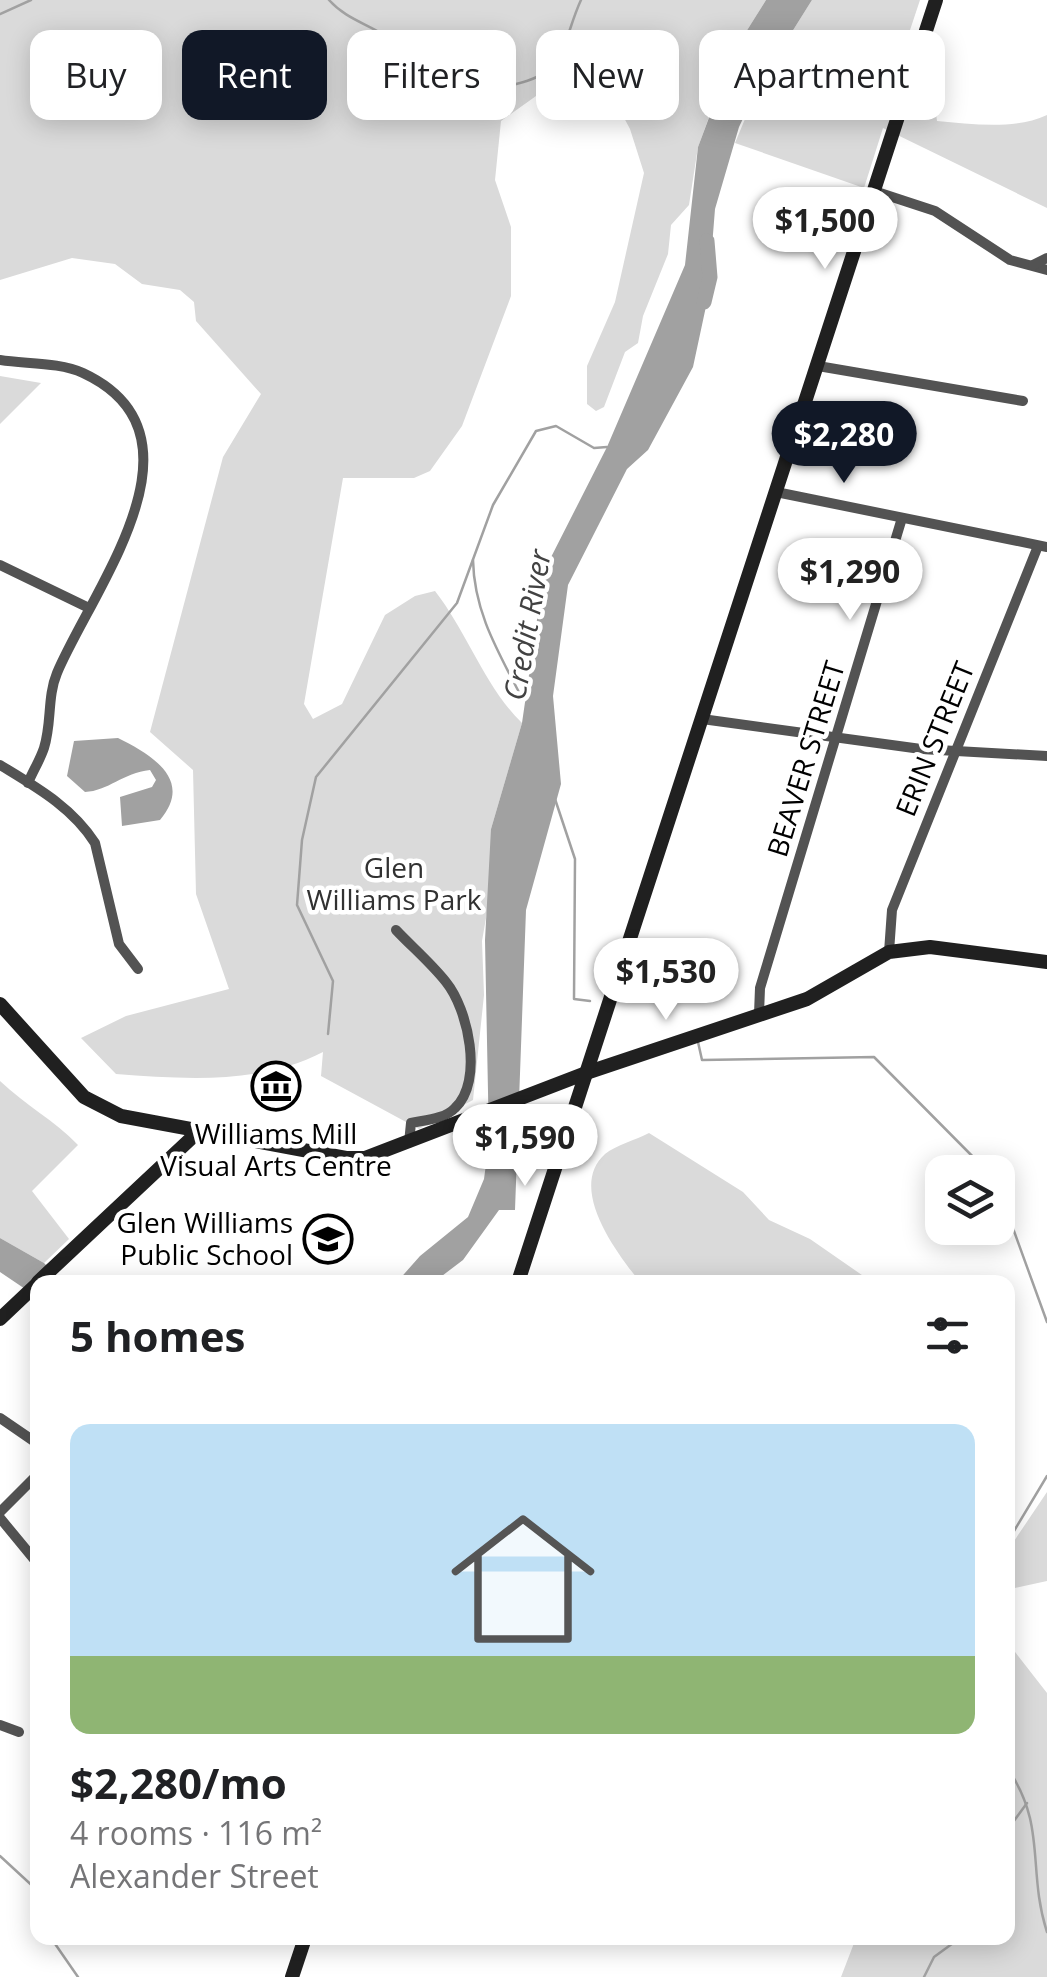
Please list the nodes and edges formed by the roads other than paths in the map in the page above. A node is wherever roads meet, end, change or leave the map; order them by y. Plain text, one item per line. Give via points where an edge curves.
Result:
1 (936, 0) edge
2 (874, 191) junction
3 (1047, 258) edge
4 (1033, 265) junction
5 (1047, 270) edge
6 (0, 360) edge
7 (818, 366) junction
8 (1023, 401) dead end
9 (776, 492) junction
10 (902, 518) junction
11 (1043, 547) edge
12 (0, 565) edge
13 (89, 608) junction
14 (702, 719) junction
15 (836, 739) junction
16 (954, 750) junction
17 (1047, 756) edge
18 (0, 765) edge
19 (28, 782) junction
20 (396, 930) dead end
21 (888, 952) junction
22 (1047, 962) edge
23 (138, 969) dead end
24 (0, 1004) edge
25 (759, 1014) junction
26 (586, 1072) junction
27 (528, 1095) junction
28 (574, 1110) junction
29 (199, 1131) junction
30 (409, 1143) junction
31 (46, 1275) edge
32 (520, 1275) edge
33 (30, 1290) edge
34 (0, 1319) edge
35 (0, 1418) edge
36 (30, 1439) edge
37 (30, 1483) edge
38 (0, 1515) edge
39 (30, 1554) edge
40 (0, 1725) edge
41 (19, 1732) dead end
42 (303, 1945) edge
43 (292, 1977) edge

1 - 2 main road
2 - 4 street via 935,212 1000,255
2 - 7 main road
3 - 4 street
4 - 5 street
6 - 13 street via 80,372 122,405 139,436 146,457 142,492
7 - 8 street
7 - 9 main road
9 - 10 street
9 - 14 main road
10 - 11 street
10 - 15 street, BEAVER STREET
11 - 16 street, ERIN STREET
12 - 13 street
13 - 19 street via 57,674 44,748
14 - 15 street
14 - 26 main road
15 - 16 street
15 - 25 street, BEAVER STREET via 760,988
16 - 17 street
16 - 21 street, ERIN STREET via 892,910
18 - 19 street
19 - 23 street via 74,814 95,844 119,944
20 - 30 street via 453,992 470,1054 464,1096 454,1110 411,1123
21 - 22 main road via 930,947
21 - 25 main road via 807,999
24 - 29 main road via 84,1098 121,1116
25 - 26 main road
26 - 27 main road
26 - 28 main road
27 - 28 main road via 560,1091
27 - 30 main road
28 - 32 main road
29 - 30 main road via 346,1158
29 - 31 main road
33 - 34 main road
35 - 36 street
37 - 38 street
38 - 39 street
40 - 41 street
42 - 43 main road

